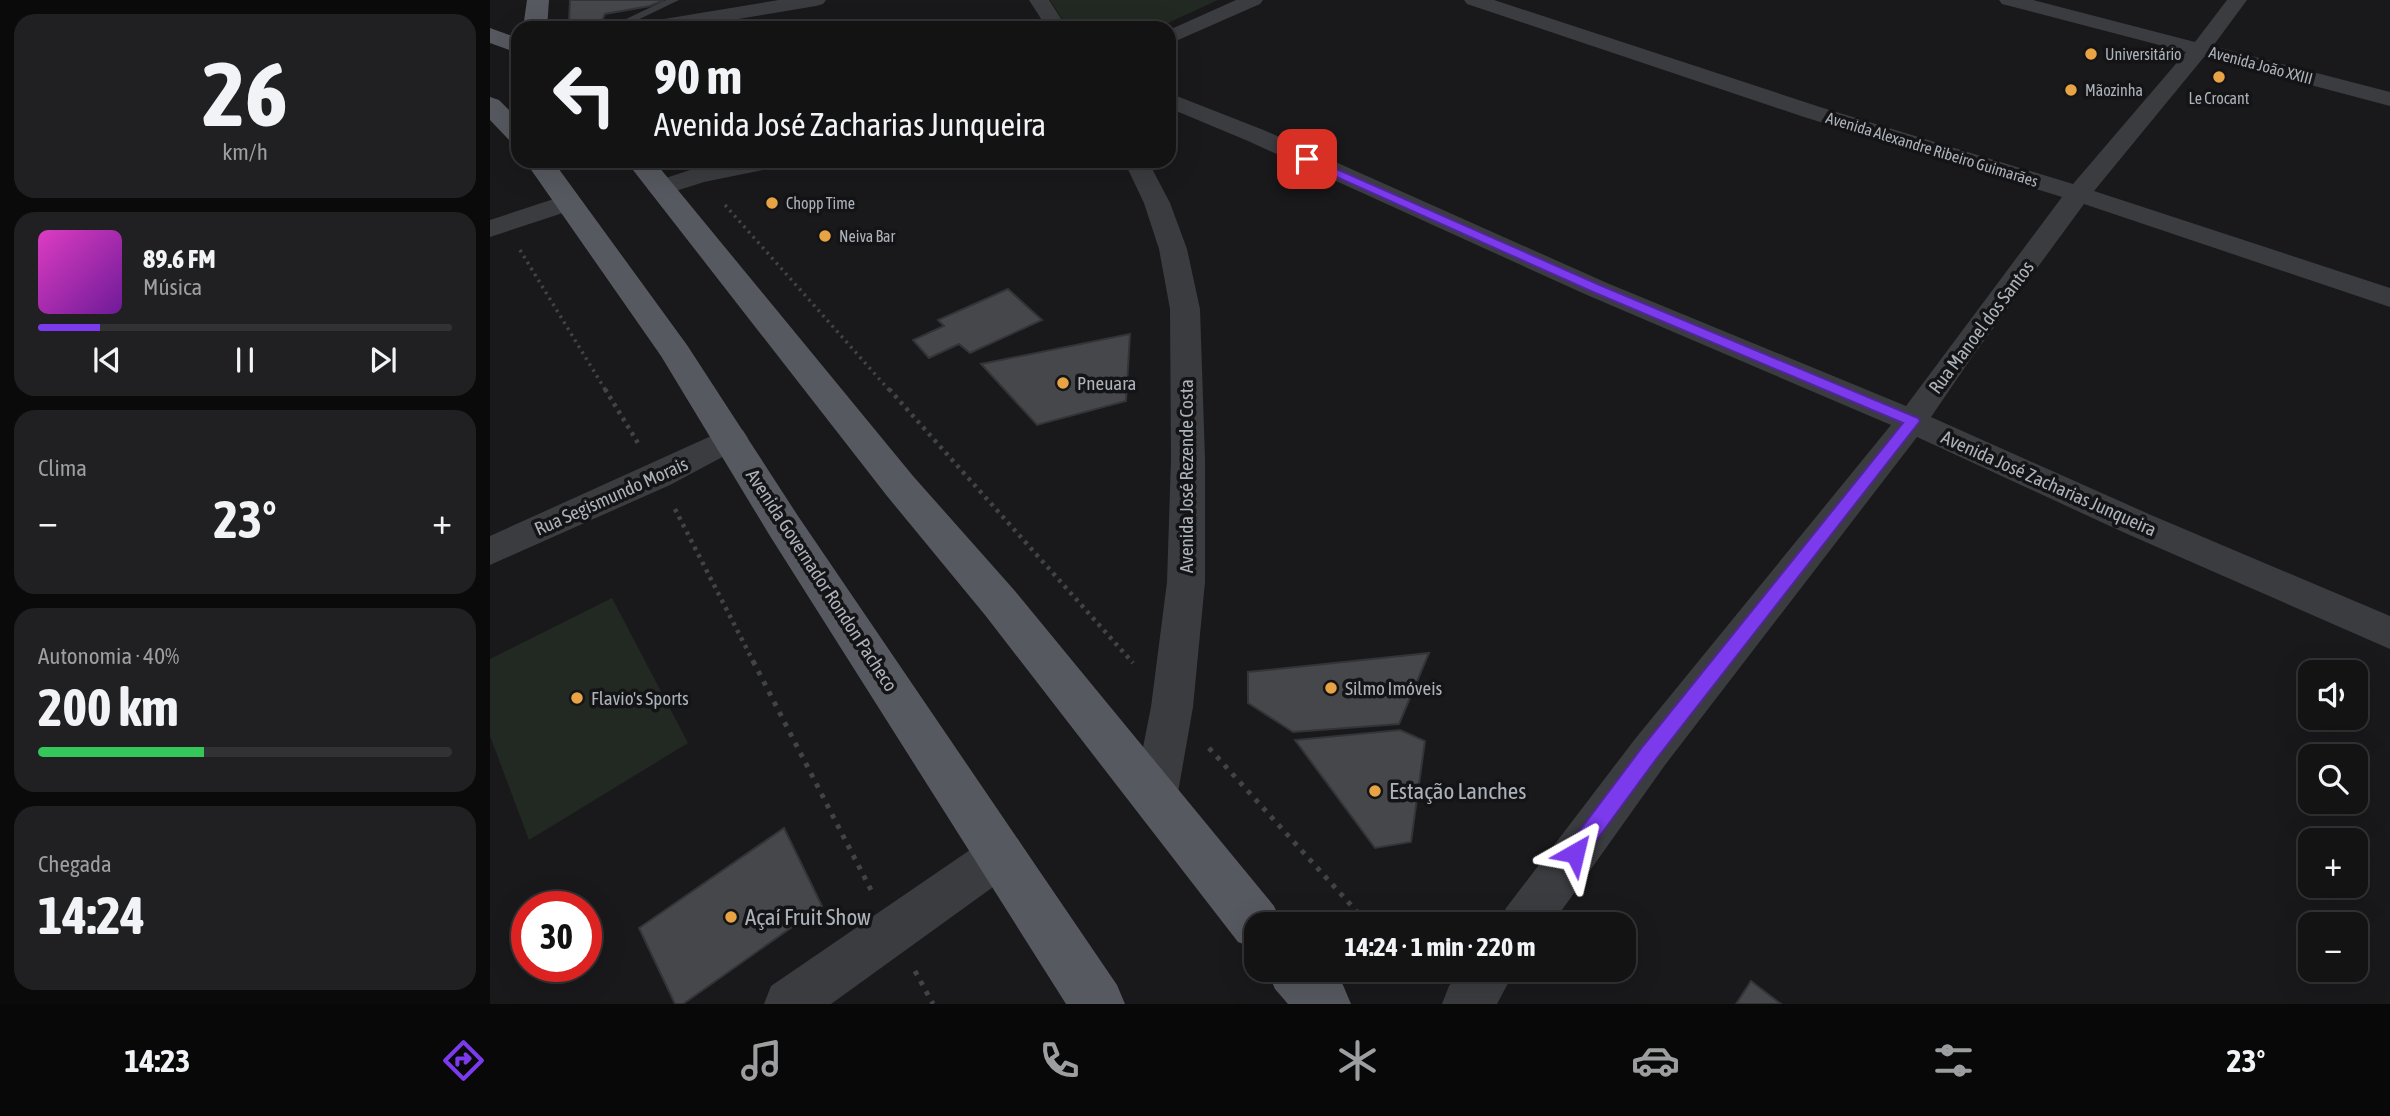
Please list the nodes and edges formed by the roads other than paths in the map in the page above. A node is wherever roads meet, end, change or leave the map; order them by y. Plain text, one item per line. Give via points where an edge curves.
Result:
1 (538, 0) edge
2 (674, 0) edge
3 (816, 0) edge
4 (1039, 0) edge
5 (1253, 0) edge
6 (1474, 0) edge
7 (2009, 0) edge
8 (2237, 0) edge
9 (536, 21) edge
10 (628, 21) edge
11 (688, 21) edge
12 (1052, 21) edge
13 (490, 35) edge
14 (1176, 35) edge
15 (511, 43) edge
16 (2200, 49) junction
17 (2390, 99) edge
18 (1176, 103) edge
19 (490, 105) edge
20 (511, 127) edge
21 (540, 168) edge
22 (736, 168) edge
23 (1140, 168) edge
24 (650, 175) edge
25 (2078, 194) junction
26 (548, 209) junction
27 (497, 226) edge
28 (2390, 298) edge
29 (1912, 421) junction
30 (731, 438) junction
31 (490, 551) edge
32 (2390, 634) edge
33 (1155, 798) junction
34 (1002, 854) junction
35 (1246, 912) edge
36 (1532, 912) edge
37 (1305, 982) edge
38 (1482, 982) edge
39 (789, 1004) edge
40 (1098, 1004) edge
41 (1324, 1004) edge
42 (1466, 1004) edge

1 - 9 main road
2 - 10 lane
3 - 11 street
4 - 12 street
5 - 14 street
6 - 25 street, Avenida Alexandre Ribeiro Guimarães
7 - 16 street, Avenida João XXIII
8 - 16 street, Rua Manoel dos Santos
13 - 15 main road
16 - 17 street, Avenida João XXIII
16 - 25 street, Rua Manoel dos Santos
18 - 29 street, Avenida José Zacharias Junqueira via 1597,289
19 - 20 main road
21 - 26 main road, Avenida Governador Rondon Pacheco
22 - 24 street via 699,175
23 - 33 street, Avenida José Rezende Costa via 1173,249 1185,309 1186,582 1172,707
24 - 33 main road
25 - 28 street, Avenida Alexandre Ribeiro Guimarães
25 - 29 street, Rua Manoel dos Santos
26 - 27 street
26 - 30 main road, Avenida Governador Rondon Pacheco via 659,328
29 - 32 street, Avenida José Zacharias Junqueira
29 - 36 street, Rua Manoel dos Santos via 1650,752
30 - 31 street, Rua Segismundo Morais
30 - 34 main road, Avenida Governador Rondon Pacheco
33 - 35 main road
34 - 39 street
34 - 40 main road, Avenida Governador Rondon Pacheco
37 - 41 main road
38 - 42 street

